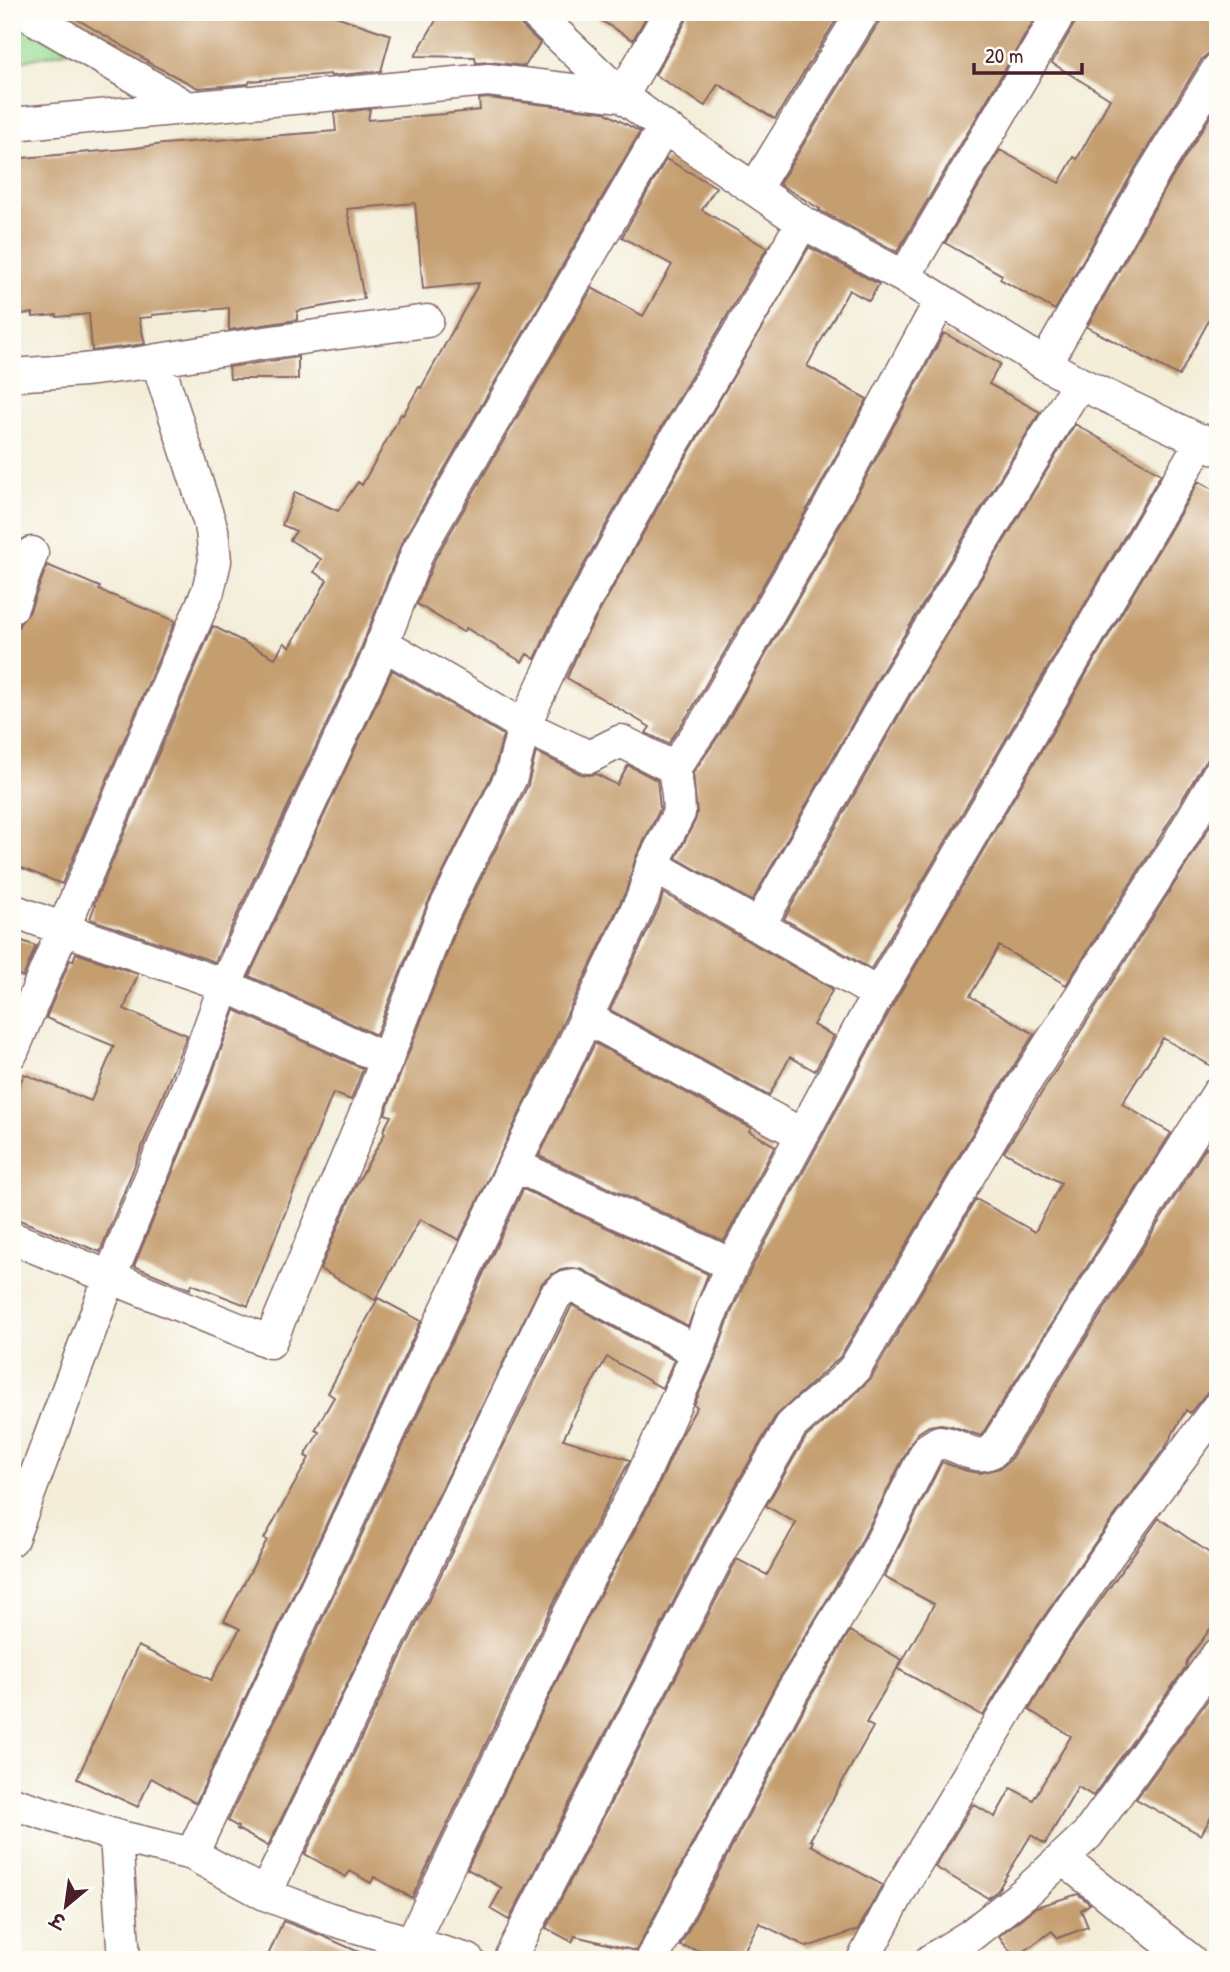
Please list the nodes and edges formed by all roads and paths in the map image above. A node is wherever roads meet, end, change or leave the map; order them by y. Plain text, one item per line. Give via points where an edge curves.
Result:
1 (23, 12) edge
2 (534, 12) edge
3 (670, 12) edge
4 (863, 12) edge
5 (1060, 12) edge
6 (1218, 69) edge
7 (622, 96) junction
8 (188, 108) junction
9 (12, 124) edge
10 (664, 127) junction
11 (755, 188) junction
12 (802, 222) junction
13 (904, 277) junction
14 (940, 300) junction
15 (426, 321) dead end
16 (157, 360) junction
17 (1045, 364) junction
18 (12, 375) edge
19 (1079, 383) junction
20 (1210, 444) edge
21 (32, 553) dead end
22 (12, 607) edge
23 (382, 643) junction
24 (524, 726) junction
25 (674, 768) junction
26 (1218, 775) edge
27 (652, 865) junction
28 (12, 910) edge
29 (760, 925) junction
30 (63, 929) junction
31 (225, 985) junction
32 (878, 994) junction
33 (585, 1017) junction
34 (12, 1052) edge
35 (387, 1060) junction
36 (1218, 1093) edge
37 (801, 1135) junction
38 (514, 1165) junction
39 (12, 1238) edge
40 (732, 1265) junction
41 (110, 1277) junction
42 (698, 1352) junction
43 (1218, 1407) edge
44 (12, 1539) edge
45 (1218, 1654) edge
46 (12, 1803) edge
47 (116, 1836) junction
48 (192, 1854) junction
49 (1062, 1858) junction
50 (265, 1894) junction
51 (411, 1944) junction
52 (124, 1960) edge
53 (468, 1960) edge
54 (509, 1960) edge
55 (652, 1960) edge
56 (863, 1960) edge
57 (931, 1960) edge
58 (1190, 1960) edge

1 - 8 street
2 - 7 street
3 - 7 street
4 - 11 street
5 - 13 street
6 - 17 street
7 - 8 street via 488,80
7 - 10 street
8 - 9 street
10 - 11 street
10 - 23 street via 418,551
11 - 12 street
12 - 13 street
12 - 24 street via 566,635
13 - 14 street
14 - 17 street
14 - 25 street via 820,525 706,722
15 - 16 street
16 - 18 street
16 - 30 street via 212,530 215,561 208,591
17 - 19 street
19 - 20 street
19 - 29 street via 894,687
20 - 32 street
21 - 22 street
23 - 24 street
23 - 31 street
24 - 25 street via 589,757 621,741
24 - 35 street via 511,777 443,912
25 - 27 street via 679,813
26 - 54 street via 1007,1110 855,1368 791,1426 716,1560
27 - 29 street
27 - 33 street via 643,897
28 - 30 street
29 - 32 street
30 - 31 street
30 - 34 street
31 - 35 street
31 - 41 street
32 - 37 street
33 - 37 street
33 - 38 street
35 - 41 street via 270,1342
36 - 55 street via 993,1451 976,1455 939,1442 928,1449 873,1559 792,1692
37 - 40 street
38 - 40 street
38 - 48 street
39 - 41 street
40 - 42 street
41 - 44 street
42 - 50 street via 575,1286 555,1296
42 - 51 street via 640,1482 566,1619
43 - 56 street via 1047,1644
45 - 49 street via 1088,1834
46 - 47 street
47 - 48 street
47 - 52 street
48 - 50 street
49 - 57 street via 1027,1891
49 - 58 street
50 - 51 street via 327,1919
51 - 53 street

